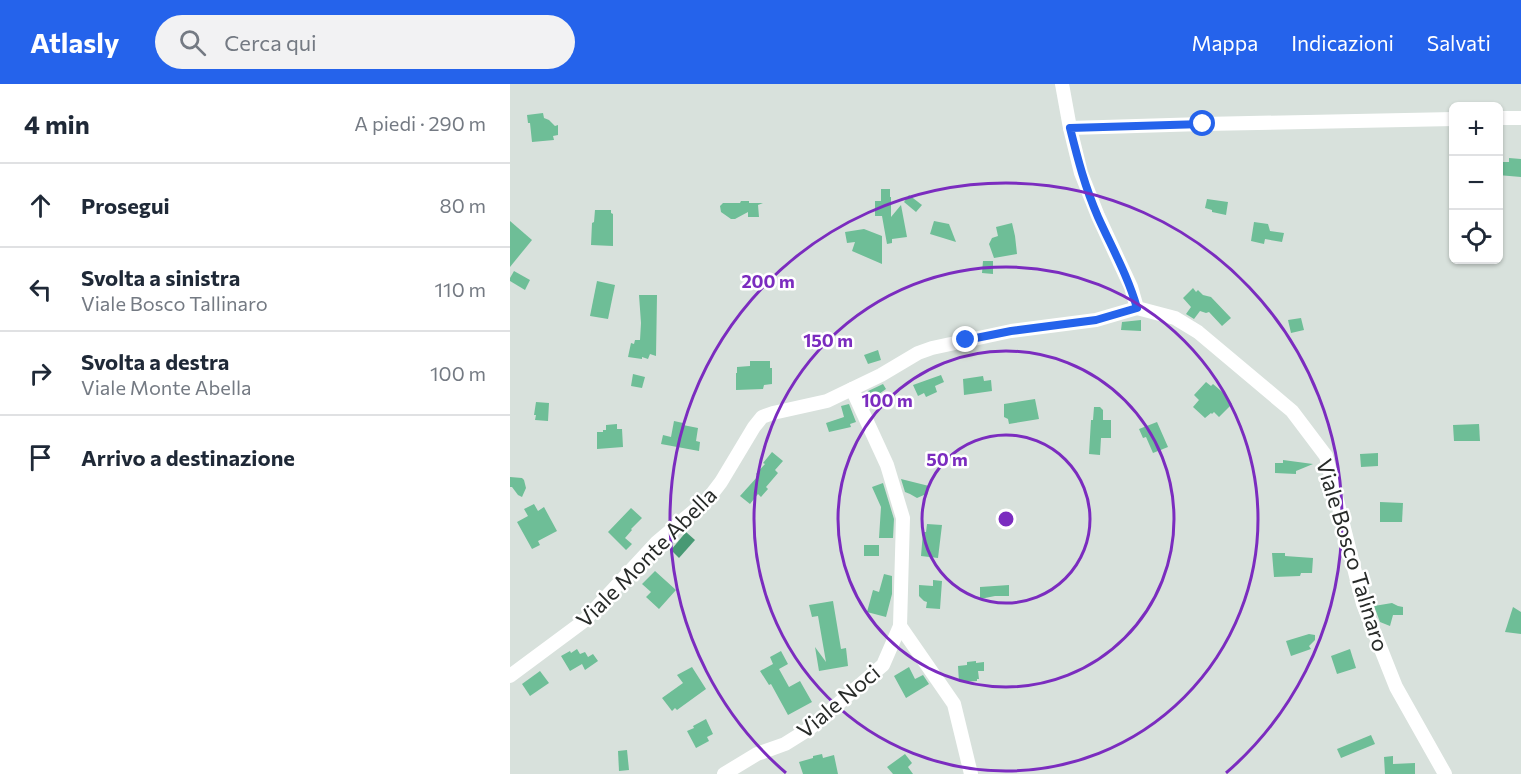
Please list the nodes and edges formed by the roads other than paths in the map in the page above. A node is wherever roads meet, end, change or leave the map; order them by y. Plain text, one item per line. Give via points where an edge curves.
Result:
1 (1062, 84) edge
2 (1503, 118) edge
3 (1521, 118) edge
4 (1449, 119) edge
5 (1070, 128) junction
6 (1137, 308) junction
7 (852, 389) junction
8 (900, 626) junction
9 (510, 676) edge
10 (724, 774) edge
11 (971, 774) edge
12 (1445, 774) edge

1 - 5 street
2 - 3 street
4 - 5 street
5 - 6 street via 1081,173
6 - 7 street, Viale Monte Abella via 1096,320 1011,331 932,348
6 - 12 street, Viale Bosco Talinaro via 1175,318 1198,332 1292,411 1326,456 1363,604 1396,687
7 - 8 street via 887,465 903,518
7 - 9 street, Viale Monte Abella via 827,401 762,417 708,499 657,542 584,621
8 - 10 street, Viale Noci via 883,665 809,729
8 - 11 street via 954,704

